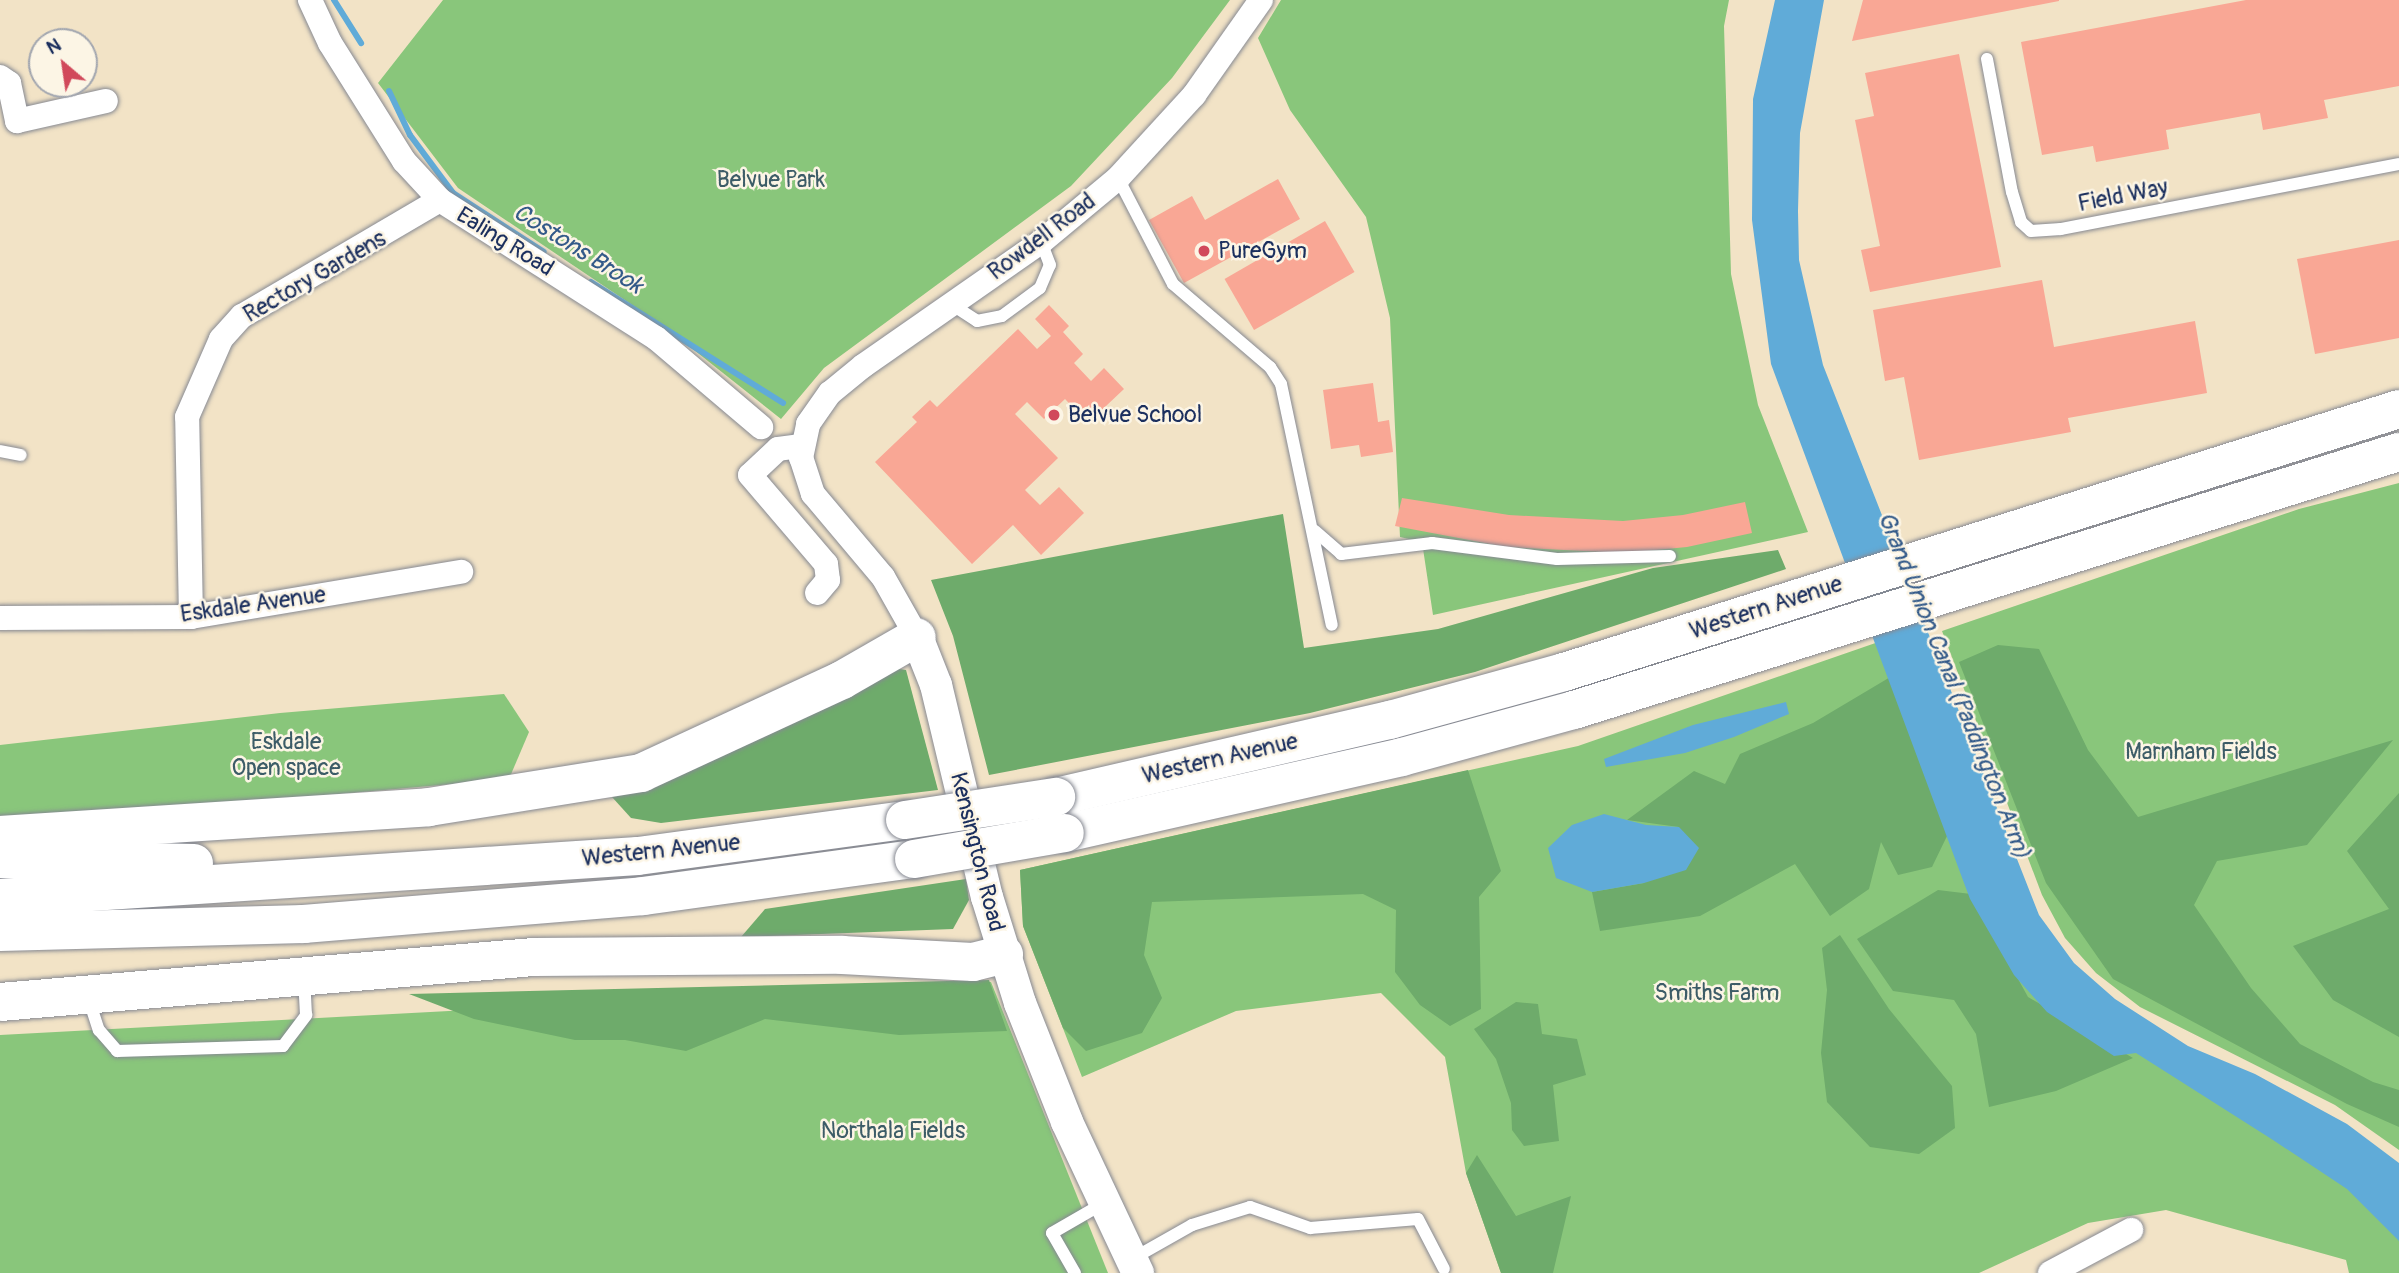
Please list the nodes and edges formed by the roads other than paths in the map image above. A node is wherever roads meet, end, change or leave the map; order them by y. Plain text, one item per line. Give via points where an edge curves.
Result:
1 (310, 0) edge
2 (1261, 0) edge
3 (1987, 59) dead end
4 (0, 77) edge
5 (106, 101) dead end
6 (2399, 164) edge
7 (1118, 178) junction
8 (440, 200) junction
9 (1041, 242) junction
10 (951, 304) junction
11 (2399, 409) edge
12 (761, 427) dead end
13 (790, 447) junction
14 (0, 451) edge
15 (2399, 452) edge
16 (21, 455) dead end
17 (1315, 531) junction
18 (1670, 556) dead end
19 (461, 572) dead end
20 (817, 593) dead end
21 (191, 617) junction
22 (0, 618) edge
23 (1332, 625) dead end
24 (917, 638) junction
25 (0, 835) edge
26 (0, 859) edge
27 (465, 869) junction
28 (0, 898) edge
29 (304, 924) junction
30 (0, 932) edge
31 (1004, 954) junction
32 (0, 959) edge
33 (303, 975) junction
34 (87, 993) junction
35 (0, 1002) edge
36 (1104, 1203) junction
37 (2131, 1230) dead end
38 (2084, 1265) edge
39 (1135, 1266) edge
40 (1444, 1269) dead end
41 (1075, 1273) edge
42 (2050, 1273) edge

1 - 8 street, Ealing Road via 330,43 404,161
2 - 7 street, Rowdell Road via 1194,95
3 - 6 lane, Field Way via 2012,192 2021,222 2031,231
4 - 5 street via 9,83 17,121
7 - 9 street, Rowdell Road
7 - 17 lane via 1173,284 1270,366 1281,384
8 - 12 street, Ealing Road via 656,338
8 - 21 street, Rectory Gardens via 242,317 221,339 187,417
9 - 10 street, Rowdell Road
9 - 10 lane via 1051,265 1040,288 1002,316 977,321
10 - 13 street, Rowdell Road via 830,393
11 - 27 highway, Western Avenue, bridge via 1564,672 1390,720 1056,797 638,856
13 - 20 street via 750,475 826,564 828,580
13 - 24 street, Kensington Road via 813,494 883,577
14 - 16 lane
15 - 29 highway, Western Avenue, bridge via 1832,631 1415,753 1065,834 643,896
17 - 18 lane via 1341,554 1432,543 1557,559
17 - 23 lane
19 - 21 street, Eskdale Avenue
21 - 22 street, Eskdale Avenue
24 - 25 highway via 842,680 642,773 429,807
24 - 31 street, Kensington Road via 936,685
26 - 27 highway
27 - 28 highway, Western Avenue
29 - 30 highway, Western Avenue
29 - 32 highway
31 - 33 highway via 973,962 842,955 534,957
31 - 36 street, Kensington Road via 1041,1060
33 - 34 highway
33 - 34 lane via 306,1015 283,1046 117,1051 99,1030
34 - 35 highway
36 - 39 street, Kensington Road
36 - 41 lane via 1052,1233
37 - 38 street
38 - 42 street
39 - 40 lane via 1192,1225 1250,1207 1310,1228 1418,1219

